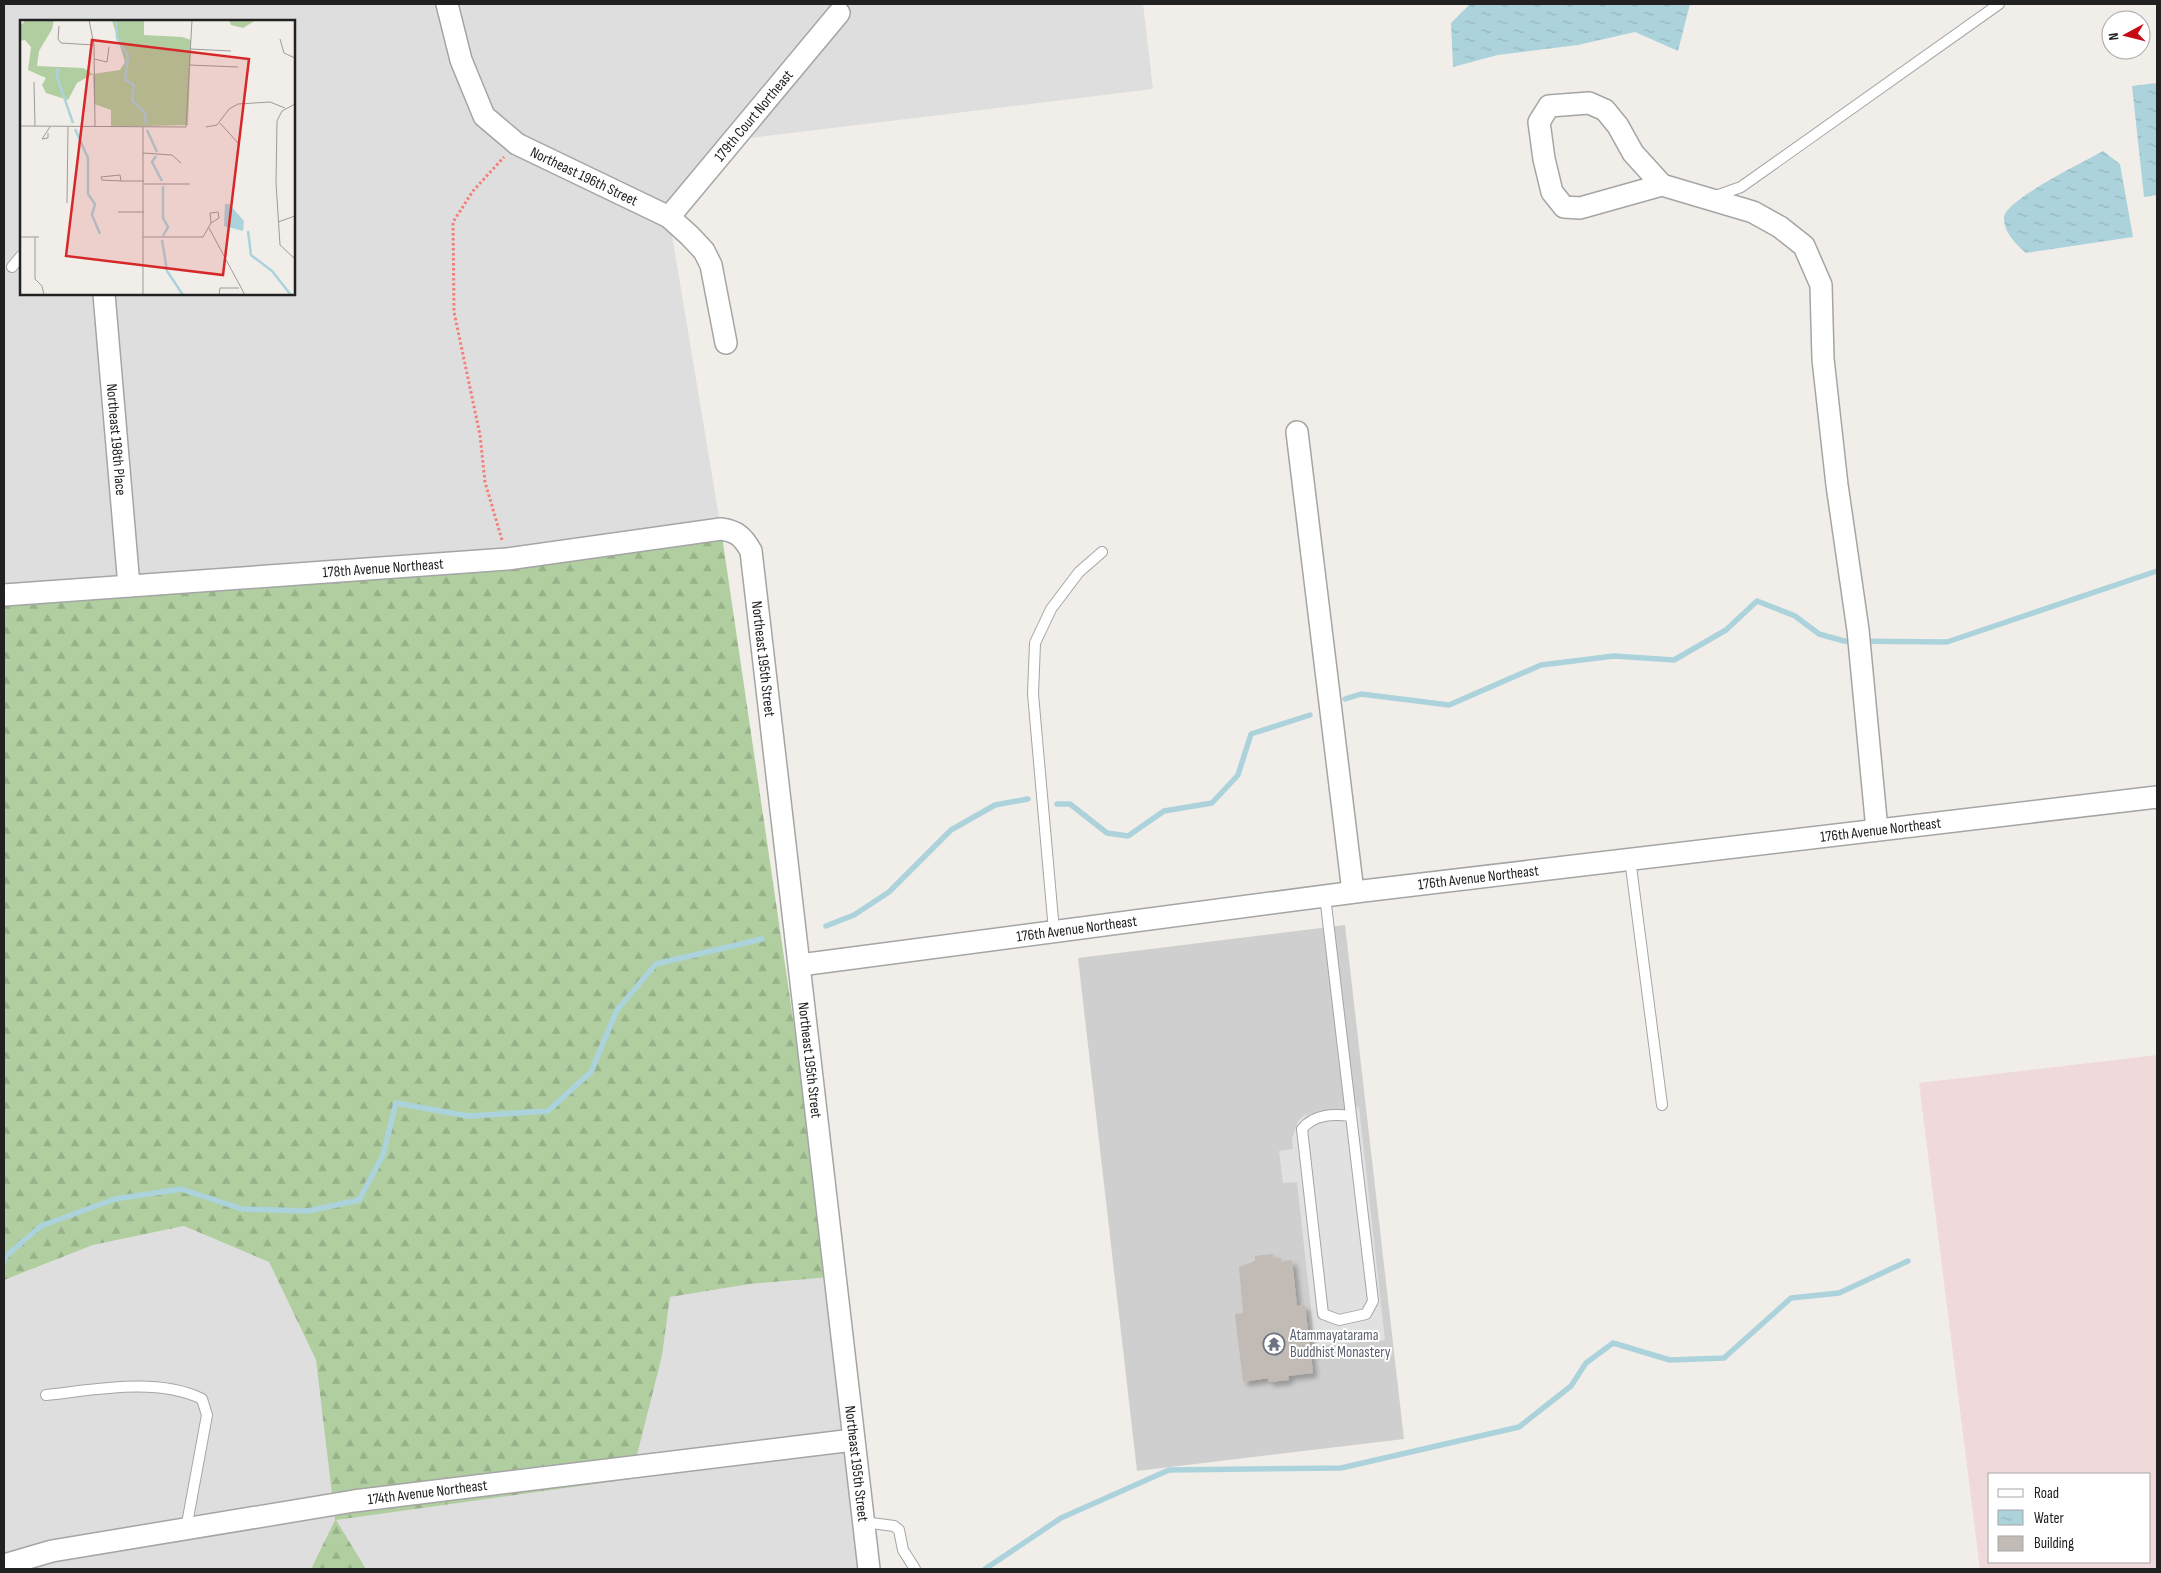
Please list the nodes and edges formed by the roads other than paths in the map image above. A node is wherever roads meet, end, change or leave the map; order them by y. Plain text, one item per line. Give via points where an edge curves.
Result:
1 (447, 4) edge
2 (1999, 4) edge
3 (839, 13) dead end
4 (1662, 185) junction
5 (1708, 199) junction
6 (669, 218) junction
7 (20, 257) edge
8 (12, 267) dead end
9 (104, 295) edge
10 (726, 343) dead end
11 (1297, 432) dead end
12 (751, 551) joint
13 (1102, 552) dead end
14 (129, 586) junction
15 (4, 595) edge
16 (2157, 797) edge
17 (1877, 830) junction
18 (1630, 859) junction
19 (1353, 892) junction
20 (1325, 896) junction
21 (1054, 931) junction
22 (800, 964) junction
23 (1662, 1106) dead end
24 (1351, 1116) junction
25 (46, 1396) dead end
26 (853, 1440) junction
27 (864, 1522) junction
28 (186, 1529) junction
29 (46, 1561) edge
30 (4, 1564) edge
31 (870, 1569) edge
32 (915, 1569) edge

1 - 6 street, Northeast 196th Street via 461,60 484,116 517,144
2 - 5 lane via 1741,186
3 - 6 street, 179th Court Northeast
4 - 4 street via 1580,208 1564,207 1552,192 1539,122 1549,106 1589,103 1605,110 1633,153
4 - 5 street
5 - 17 street via 1753,212 1780,227 1804,246 1821,285 1823,359 1858,630
6 - 10 street, Northeast 196th Street via 704,251 712,265
7 - 8 lane
9 - 14 street, Northeast 198th Place
11 - 19 street
12 - 14 street, 178th Avenue Northeast via 738,534 721,529 508,559
12 - 22 street, Northeast 195th Street
13 - 21 lane via 1079,572 1051,609 1035,643 1033,694
14 - 15 street, 178th Avenue Northeast
16 - 17 street, 176th Avenue Northeast
17 - 18 street, 176th Avenue Northeast
18 - 19 street, 176th Avenue Northeast
18 - 23 lane
19 - 20 street, 176th Avenue Northeast
20 - 21 street, 176th Avenue Northeast
20 - 24 lane
21 - 22 street, 176th Avenue Northeast
22 - 26 street, Northeast 195th Street
24 - 24 lane via 1373,1301 1366,1314 1339,1320 1323,1314 1302,1129 1319,1117 1333,1114
25 - 28 lane via 132,1386 189,1393 202,1399 208,1416
26 - 27 street, Northeast 195th Street
26 - 28 street, 174th Avenue Northeast via 354,1500
27 - 31 street, Northeast 195th Street
27 - 32 lane via 894,1526 899,1530 902,1550
28 - 29 street, 174th Avenue Northeast
29 - 30 street, 174th Avenue Northeast

